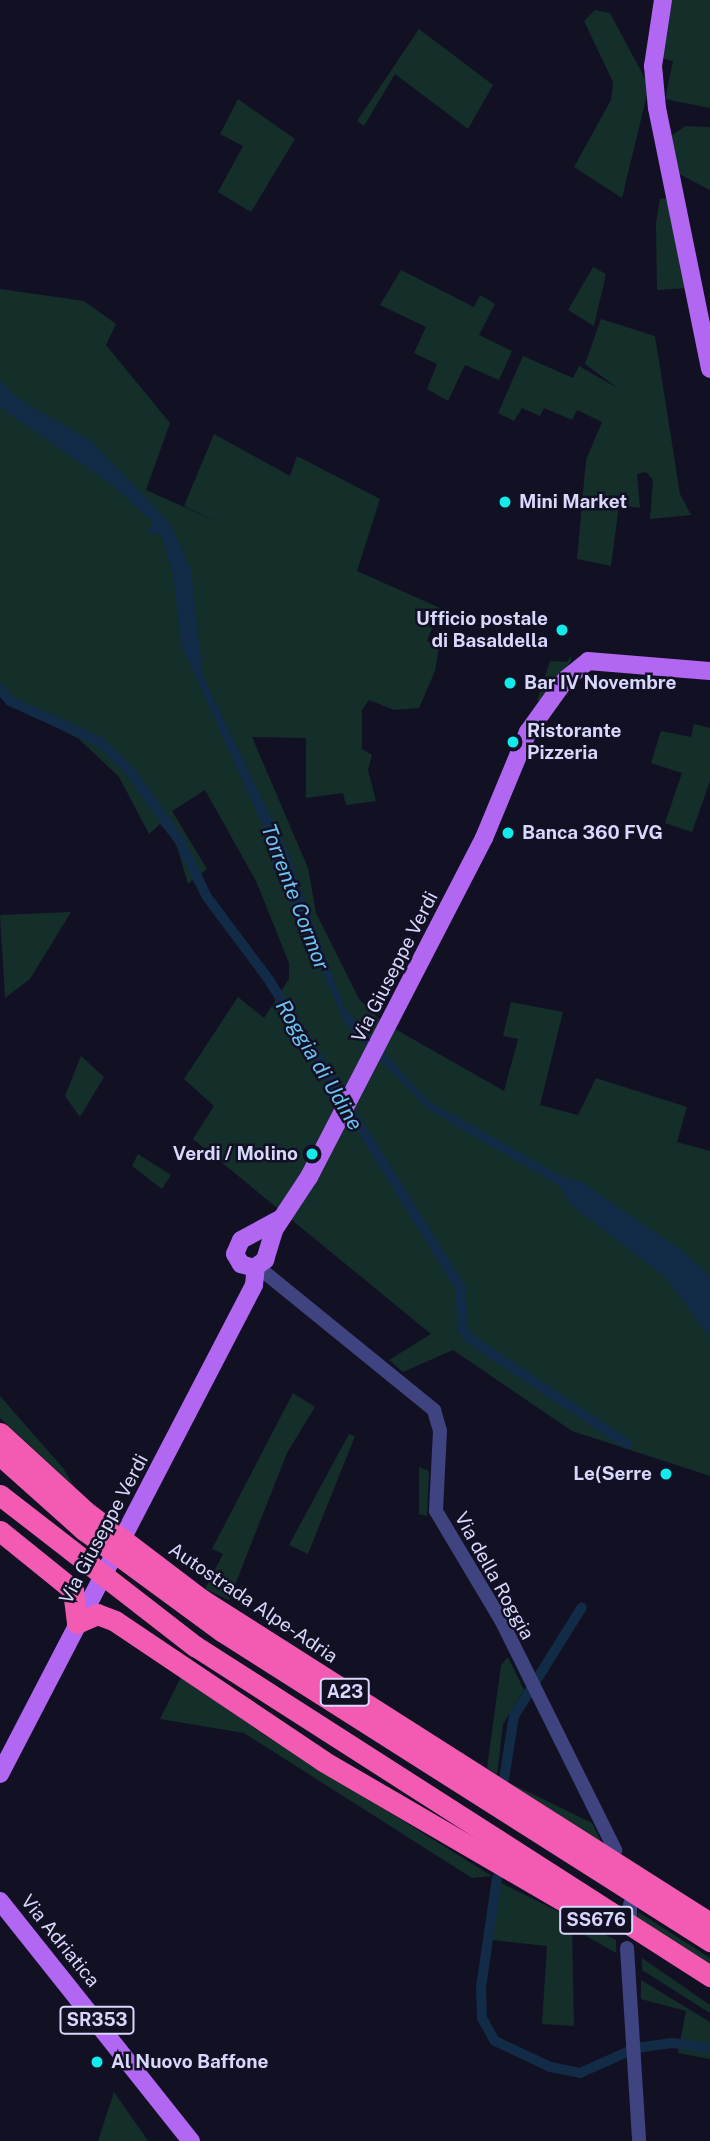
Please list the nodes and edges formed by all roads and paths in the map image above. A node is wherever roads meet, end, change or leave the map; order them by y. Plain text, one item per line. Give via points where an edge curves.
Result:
1 (663, 0) edge
2 (710, 369) edge
3 (710, 671) edge
4 (280, 1219) junction
5 (253, 1236) junction
6 (258, 1265) junction
7 (284, 1287) junction
8 (0, 1433) edge
9 (0, 1455) edge
10 (0, 1495) edge
11 (0, 1510) edge
12 (0, 1531) edge
13 (104, 1596) junction
14 (78, 1623) junction
15 (0, 1774) edge
16 (487, 1843) junction
17 (615, 1850) dead end
18 (0, 1901) edge
19 (601, 1923) junction
20 (710, 1923) edge
21 (710, 1941) edge
22 (627, 1948) dead end
23 (710, 1976) edge
24 (710, 1991) edge
25 (191, 2141) edge
26 (639, 2141) edge

1 - 2 main road via 653,66 657,107
3 - 4 main road, Via Giuseppe Verdi via 588,661 576,666 531,726 488,830 348,1103
4 - 5 main road, Via Giuseppe Verdi
4 - 6 main road, Via Giuseppe Verdi
5 - 6 main road
5 - 6 main road via 236,1249
6 - 7 street, Via della Roggia
6 - 7 street via 267,1280
6 - 13 main road, Via Giuseppe Verdi via 244,1303 127,1529
7 - 17 street, Via della Roggia via 434,1410 440,1431 436,1511
8 - 20 highway, Autostrada Alpe-Adria / A23 via 85,1511 201,1599
9 - 21 highway, Autostrada Alpe-Adria / A23 via 84,1530 201,1617
10 - 13 highway
11 - 13 highway
12 - 14 highway via 73,1590
13 - 14 main road, Via Giuseppe Verdi
13 - 16 highway, SS676
14 - 15 main road, Via Giuseppe Verdi
14 - 19 highway via 97,1614 116,1621 335,1768
16 - 19 highway, SS676
16 - 23 highway, SS676
18 - 25 main road, Via Adriatica / SR353
19 - 24 highway, SS676
22 - 26 street

